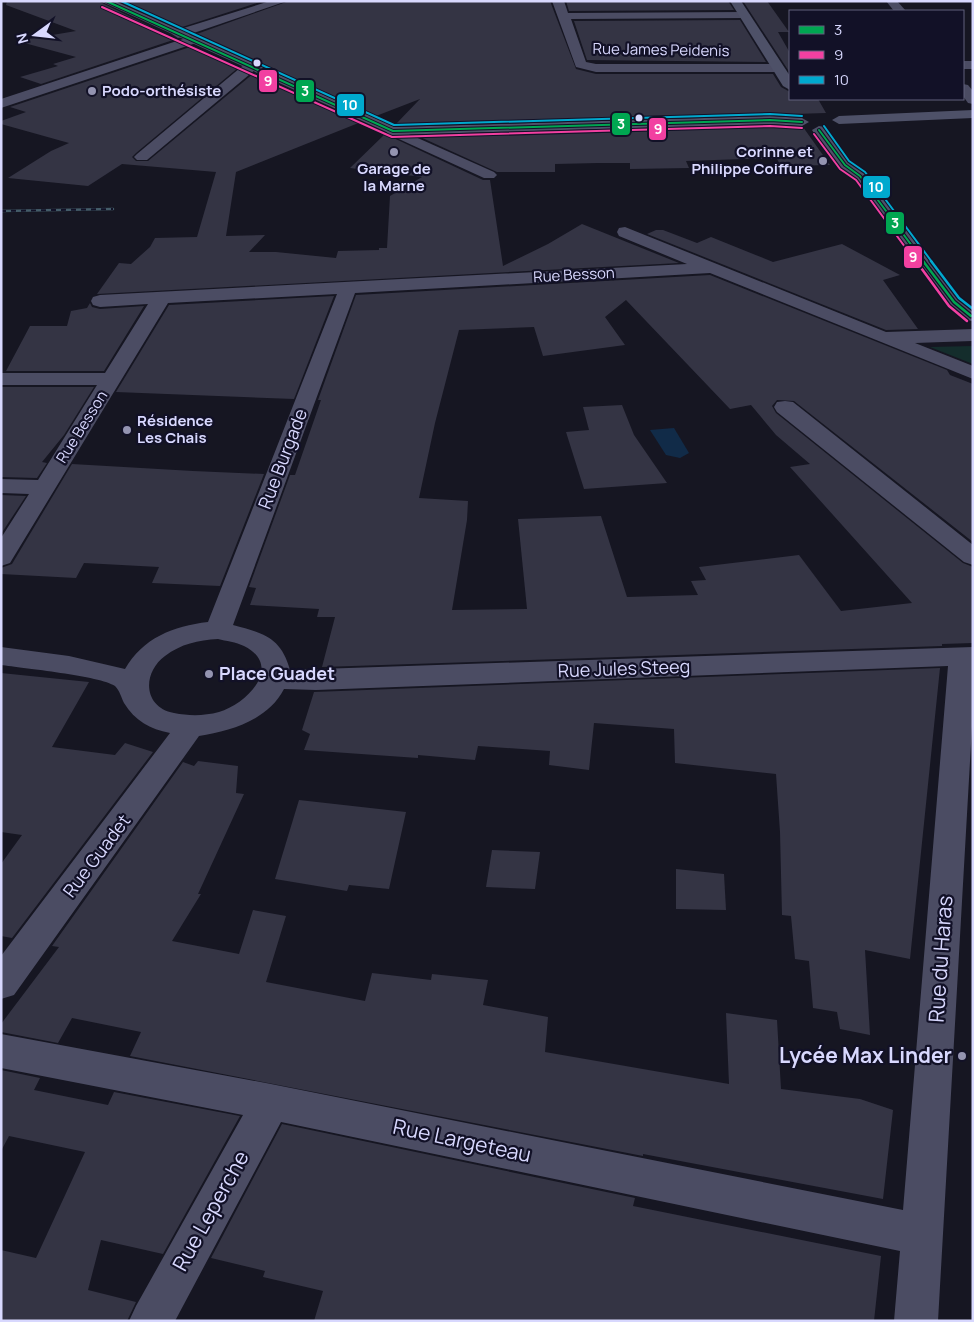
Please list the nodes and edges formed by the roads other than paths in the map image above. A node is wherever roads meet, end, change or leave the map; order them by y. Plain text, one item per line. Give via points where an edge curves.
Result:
1 (282, 1) edge
2 (558, 1) edge
3 (735, 1) edge
4 (109, 2) edge
5 (744, 15) junction
6 (564, 16) junction
7 (178, 34) junction
8 (192, 40) junction
9 (251, 66) junction
10 (778, 68) junction
11 (789, 84) edge
12 (964, 89) edge
13 (800, 100) edge
14 (973, 100) edge
15 (1, 104) edge
16 (973, 114) edge
17 (811, 123) junction
18 (838, 125) junction
19 (393, 131) junction
20 (142, 157) dead end
21 (490, 175) dead end
22 (860, 176) junction
23 (886, 213) junction
24 (625, 232) dead end
25 (708, 268) junction
26 (348, 288) junction
27 (973, 296) edge
28 (162, 297) junction
29 (100, 300) dead end
30 (972, 316) edge
31 (972, 335) edge
32 (884, 338) junction
33 (973, 373) edge
34 (1, 379) edge
35 (112, 379) junction
36 (785, 407) dead end
37 (1, 486) edge
38 (45, 487) junction
39 (973, 557) edge
40 (1, 558) edge
41 (218, 630) junction
42 (1, 656) edge
43 (968, 657) edge
44 (276, 679) junction
45 (133, 688) junction
46 (190, 727) junction
47 (1, 984) edge
48 (1, 1051) edge
49 (271, 1102) junction
50 (922, 1235) junction
51 (151, 1321) edge
52 (916, 1321) edge

1 - 7 street
2 - 6 street, Rue James Peidenis
3 - 5 main road
4 - 7 main road
5 - 6 street
5 - 10 main road
6 - 10 street, Rue James Peidenis via 581,64 596,68
7 - 8 main road
8 - 9 main road
8 - 15 street
9 - 19 main road
9 - 20 street
10 - 11 main road
12 - 14 street
13 - 17 main road
16 - 18 main road
17 - 18 main road
17 - 19 main road via 770,120
17 - 22 main road via 845,166
18 - 22 main road via 859,157
19 - 21 street
22 - 23 main road
23 - 27 main road
23 - 30 main road via 954,302
24 - 25 street
25 - 26 street, Rue Besson
25 - 32 street, Rue Besson
26 - 28 street, Rue Besson
26 - 41 street, Rue Burgade
28 - 29 street, Rue Besson
28 - 35 street, Rue Besson
30 - 31 main road via 964,325
31 - 32 street, Rue Besson
32 - 33 street
34 - 35 street
35 - 38 street, Rue Besson
36 - 39 street
37 - 38 street
38 - 40 street, Rue Besson
41 - 44 street via 239,632 270,650 276,664
41 - 45 street via 182,635 152,652 134,676
42 - 45 street via 69,665 123,678
43 - 44 street, Rue Jules Steeg
43 - 50 street, Rue du Haras
44 - 46 street via 269,694 242,715 213,725
45 - 46 street via 137,703 149,715
46 - 47 street, Rue Guadet
48 - 49 street, Rue Largeteau
49 - 50 street, Rue Largeteau
49 - 51 street, Rue Leperche
50 - 52 street, Rue du Haras

